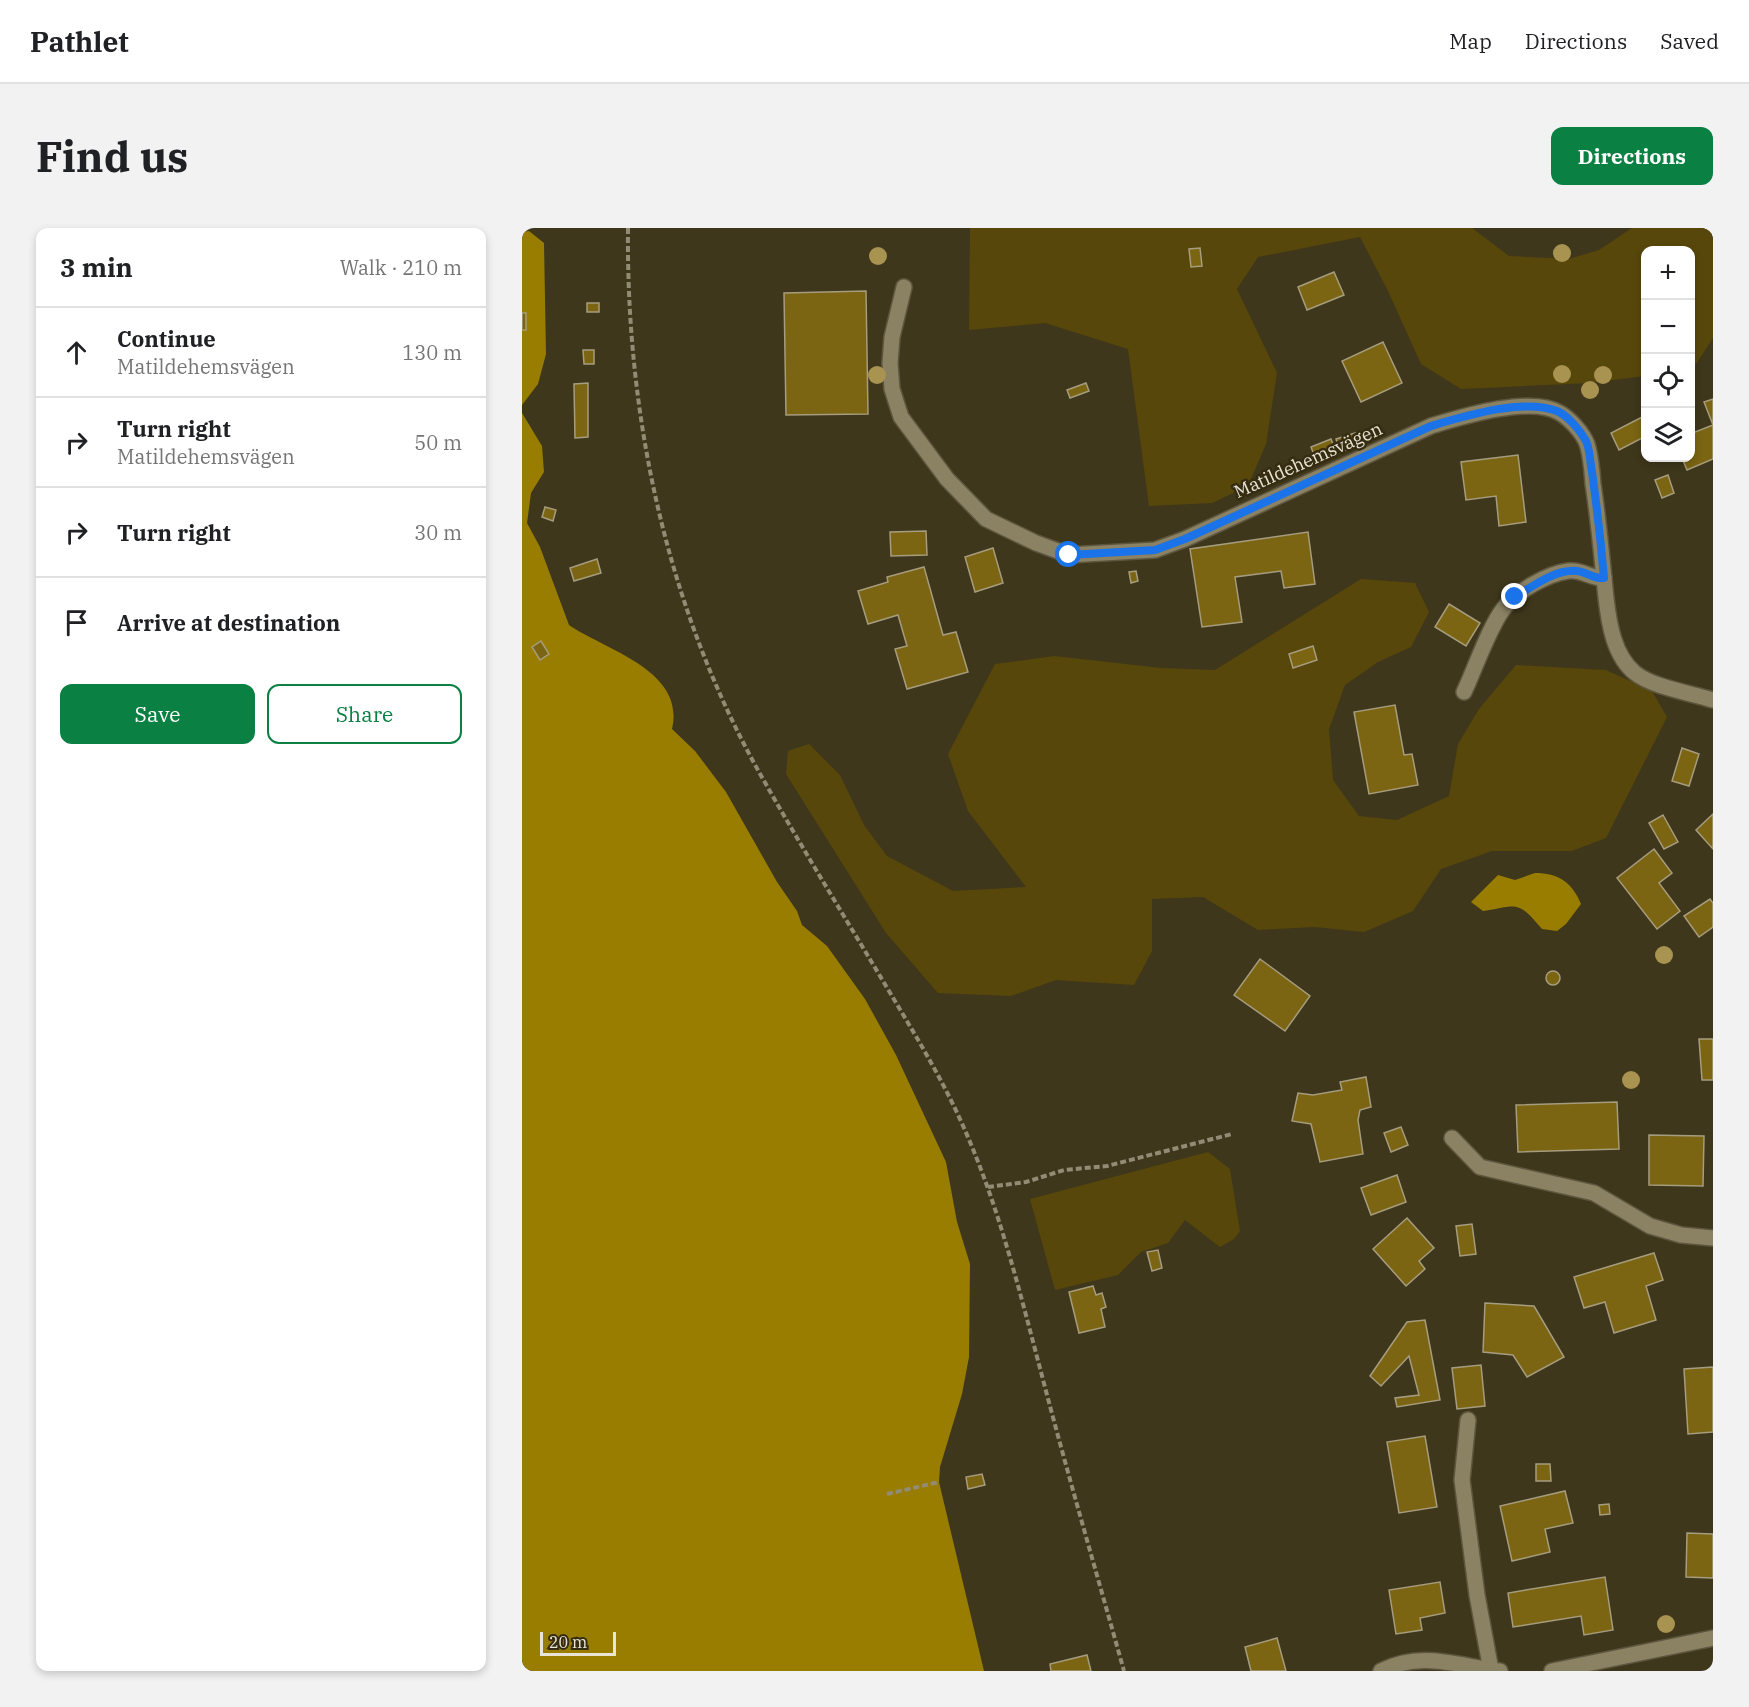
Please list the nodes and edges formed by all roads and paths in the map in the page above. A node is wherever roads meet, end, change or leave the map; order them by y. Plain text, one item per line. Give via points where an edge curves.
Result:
1 (628, 228) edge
2 (904, 287) dead end
3 (1604, 578) junction
4 (1464, 692) dead end
5 (1713, 700) edge
6 (1232, 1134) dead end
7 (1452, 1138) dead end
8 (988, 1187) junction
9 (1713, 1238) edge
10 (1468, 1420) dead end
11 (939, 1482) dead end
12 (887, 1494) dead end
13 (1713, 1638) edge
14 (1496, 1670) edge
15 (1124, 1671) edge
16 (1381, 1671) edge
17 (1552, 1671) edge

1 - 8 path via 631,341 651,483 696,634 731,717 765,783 931,1059
2 - 3 street, Matildehemsvägen via 890,363 900,417 947,479 986,519 1036,543 1069,555 1155,550 1431,426 1467,415 1542,407 1560,412 1587,442
3 - 4 street via 1570,571 1539,582 1515,597 1503,608
3 - 5 street, Matildehemsvägen via 1614,639 1636,674
6 - 8 path via 1107,1166 1064,1170 1026,1182
7 - 9 street via 1480,1167 1594,1193 1650,1227
8 - 15 path
10 - 14 street via 1462,1480 1477,1595
11 - 12 path
13 - 17 street
14 - 16 street via 1433,1659 1397,1663

